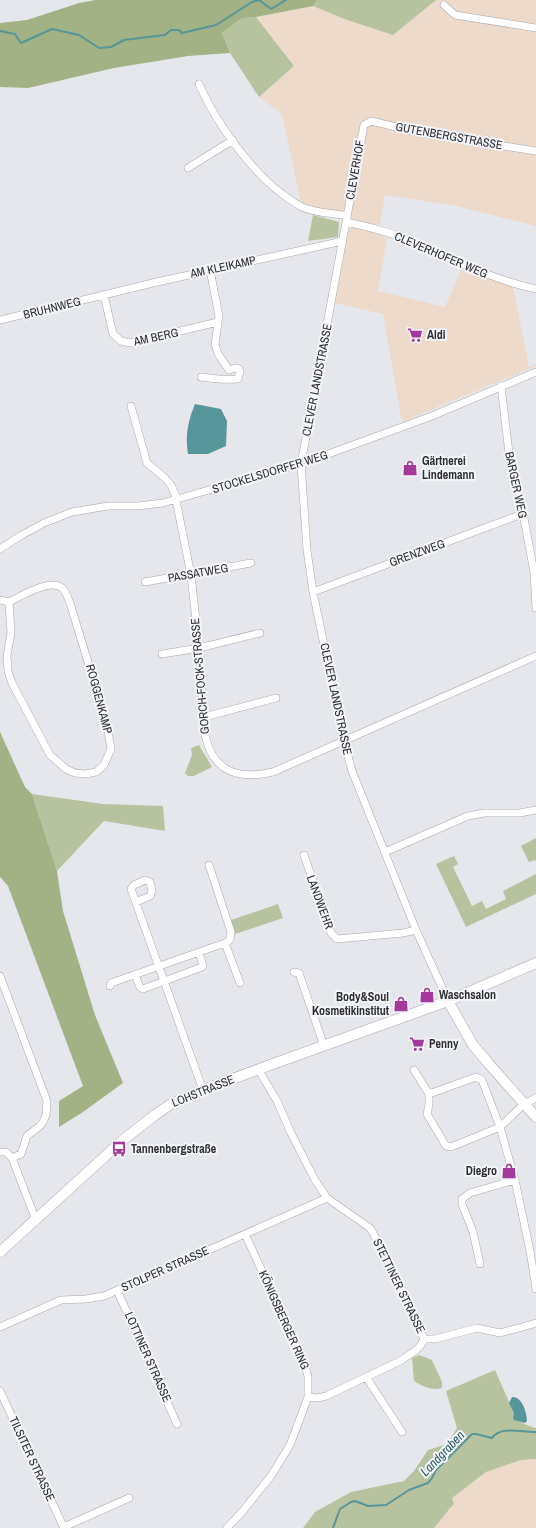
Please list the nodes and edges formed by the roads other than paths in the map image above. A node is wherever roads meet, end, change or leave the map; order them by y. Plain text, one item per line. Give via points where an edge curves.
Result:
1 (444, 5) dead end
2 (536, 28) edge
3 (199, 84) dead end
4 (364, 125) joint
5 (233, 140) junction
6 (536, 151) edge
7 (188, 168) dead end
8 (347, 218) junction
9 (343, 240) junction
10 (210, 270) junction
11 (536, 289) edge
12 (104, 295) junction
13 (0, 320) edge
14 (218, 322) junction
15 (229, 370) junction
16 (536, 372) edge
17 (201, 377) dead end
18 (229, 378) junction
19 (501, 386) junction
20 (131, 406) dead end
21 (301, 464) junction
22 (176, 500) junction
23 (522, 514) junction
24 (0, 549) edge
25 (250, 563) dead end
26 (535, 572) edge
27 (191, 575) junction
28 (145, 582) dead end
29 (313, 592) junction
30 (0, 600) edge
31 (9, 602) junction
32 (536, 608) edge
33 (260, 633) dead end
34 (199, 648) junction
35 (162, 654) dead end
36 (536, 656) edge
37 (276, 698) dead end
38 (204, 717) junction
39 (344, 741) junction
40 (536, 810) edge
41 (385, 852) junction
42 (304, 855) dead end
43 (209, 865) dead end
44 (136, 902) dead end
45 (416, 930) junction
46 (225, 943) junction
47 (199, 952) junction
48 (536, 963) edge
49 (159, 966) junction
50 (294, 972) dead end
51 (136, 975) junction
52 (0, 976) edge
53 (164, 981) junction
54 (240, 983) dead end
55 (110, 986) dead end
56 (448, 1001) junction
57 (324, 1046) junction
58 (258, 1069) junction
59 (414, 1070) dead end
60 (203, 1090) junction
61 (429, 1094) junction
62 (536, 1098) edge
63 (524, 1104) junction
64 (536, 1117) edge
65 (500, 1127) junction
66 (0, 1152) edge
67 (12, 1158) junction
68 (515, 1180) junction
69 (327, 1198) junction
70 (36, 1220) junction
71 (245, 1234) junction
72 (0, 1252) edge
73 (480, 1264) dead end
74 (117, 1290) junction
75 (536, 1290) edge
76 (536, 1323) edge
77 (0, 1327) edge
78 (424, 1339) junction
79 (366, 1377) junction
80 (0, 1391) edge
81 (308, 1397) junction
82 (177, 1424) dead end
83 (402, 1432) dead end
84 (129, 1498) dead end
85 (64, 1528) edge
86 (226, 1528) edge

1 - 2 street via 454,16
3 - 5 street, CLEVERHOF via 222,127
4 - 6 street, GUTENBERGSTRASSE via 371,121 421,133
4 - 8 street, CLEVERHOF
5 - 7 street
5 - 8 street, CLEVERHOF via 277,191 301,207
8 - 9 street, CLEVER LANDSTRASSE
8 - 11 street, CLEVERHOFER WEG via 402,238 467,267
9 - 10 street, AM KLEIKAMP
9 - 21 street, CLEVER LANDSTRASSE
10 - 12 street, AM KLEIKAMP
10 - 14 street
12 - 13 street, BRUHNWEG
12 - 14 street, AM BERG via 113,334 121,341 130,343
14 - 15 street via 215,344 218,354
15 - 18 street
15 - 18 street via 235,368 240,372 238,379
16 - 19 street, STOCKELSDORFER WEG
17 - 18 street via 223,380
19 - 21 street, STOCKELSDORFER WEG via 432,416
19 - 23 street, BARGER WEG via 509,453
20 - 22 street, GORCH-FOCK-STRASSE via 148,463 171,485
21 - 22 street, STOCKELSDORFER WEG
21 - 29 street, CLEVER LANDSTRASSE via 306,550
22 - 24 street, STOCKELSDORFER WEG via 72,512 44,523
22 - 27 street, GORCH-FOCK-STRASSE
23 - 26 street, BARGER WEG
23 - 29 street, GRENZWEG
25 - 27 street, PASSATWEG
26 - 32 street, BARGER WEG
27 - 28 street, PASSATWEG
27 - 34 street, GORCH-FOCK-STRASSE
29 - 39 street, CLEVER LANDSTRASSE
30 - 31 street
31 - 31 street, ROGGENKAMP via 11,633 7,656 8,671 26,710 50,755 66,769 75,773 96,772 104,765 111,749 107,725 83,643 64,590 59,585 50,585
33 - 34 street
34 - 35 street
34 - 38 street, GORCH-FOCK-STRASSE
36 - 39 street
37 - 38 street
38 - 39 street, GORCH-FOCK-STRASSE via 208,748 224,768 237,774 257,776 273,772
39 - 41 street, CLEVER LANDSTRASSE via 352,771
40 - 41 street via 468,816
41 - 45 street, CLEVER LANDSTRASSE
42 - 45 street, LANDWEHR via 331,933 337,939
43 - 46 street via 231,932 230,940
44 - 49 street
45 - 56 street, CLEVER LANDSTRASSE
46 - 47 street
46 - 54 street
47 - 49 street
47 - 53 street via 202,968
48 - 56 main road, LOHSTRASSE
49 - 51 street
49 - 53 street
50 - 57 street via 299,973
51 - 53 street via 143,989
51 - 55 street via 111,983
52 - 67 street via 47,1101 46,1116 42,1125 27,1136 21,1154
53 - 60 street
56 - 57 main road, LOHSTRASSE
56 - 63 main road, CLEVER LANDSTRASSE via 473,1044
57 - 58 main road, LOHSTRASSE
58 - 60 main road, LOHSTRASSE
58 - 69 street, STETTINER STRASSE via 277,1101 315,1180
59 - 61 street
60 - 70 main road, LOHSTRASSE via 171,1104 139,1126
61 - 65 street via 476,1077 480,1078
61 - 65 street via 427,1114 446,1146 451,1147
62 - 63 street
63 - 64 main road, CLEVER LANDSTRASSE
63 - 65 street
65 - 68 street
66 - 67 street via 6,1152
67 - 70 street
68 - 73 street via 470,1193 462,1199
68 - 75 street
69 - 71 street, STOLPER STRASSE
69 - 78 street, STETTINER STRASSE via 370,1228 403,1290
70 - 72 main road, LOHSTRASSE
71 - 74 street, STOLPER STRASSE
71 - 81 street, KÖNIGSBERGER RING via 302,1358 308,1376
74 - 77 street, STOLPER STRASSE via 96,1298 61,1300
74 - 82 street, LOTTINER STRASSE
76 - 78 street via 500,1333 477,1328 435,1339
78 - 79 street, STETTINER STRASSE via 415,1351 400,1361
79 - 81 street, STETTINER STRASSE via 326,1396
79 - 83 street
80 - 85 street, TILSITER STRASSE
81 - 86 street, KÖNIGSBERGER RING via 283,1459 255,1497
84 - 85 street, TILSITER STRASSE

